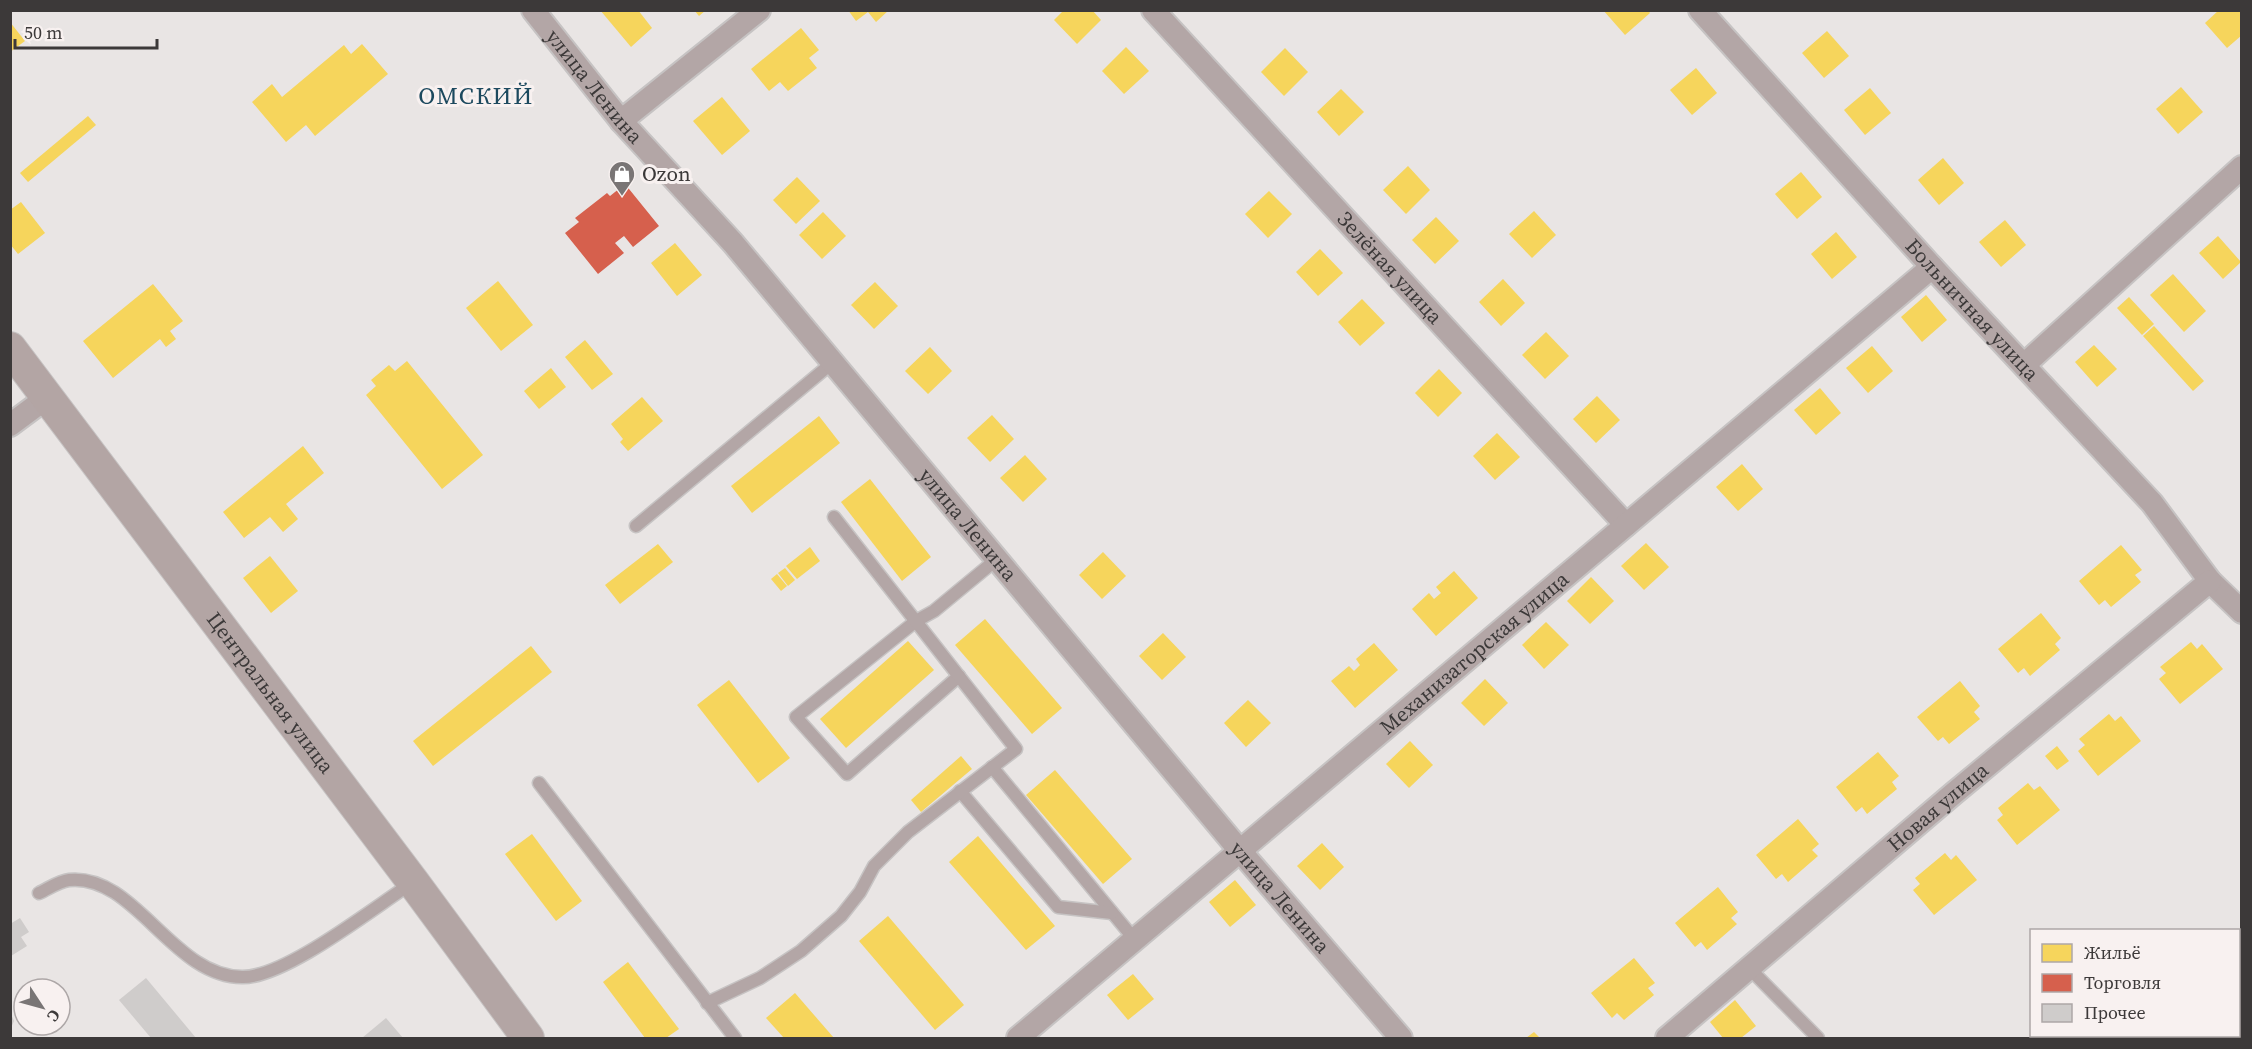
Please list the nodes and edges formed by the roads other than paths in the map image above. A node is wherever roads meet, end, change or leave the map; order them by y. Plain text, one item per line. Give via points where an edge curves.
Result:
1 (533, 10) edge
2 (759, 10) edge
3 (1153, 10) edge
4 (1700, 10) edge
5 (621, 121) junction
6 (2241, 167) edge
7 (1932, 267) junction
8 (10, 348) edge
9 (832, 363) junction
10 (2025, 364) junction
11 (49, 396) junction
12 (10, 425) edge
13 (834, 517) dead end
14 (1626, 525) junction
15 (636, 526) dead end
16 (997, 559) junction
17 (2210, 581) junction
18 (2241, 612) edge
19 (916, 621) junction
20 (959, 676) junction
21 (992, 767) junction
22 (539, 783) dead end
23 (960, 791) junction
24 (1240, 852) junction
25 (414, 882) junction
26 (39, 892) dead end
27 (1112, 913) junction
28 (1135, 940) junction
29 (1749, 968) junction
30 (707, 1003) junction
31 (528, 1038) edge
32 (735, 1038) edge
33 (1017, 1038) edge
34 (1401, 1038) edge
35 (1667, 1038) edge
36 (1818, 1038) edge

1 - 5 street, улица Ленина
2 - 5 street
3 - 14 street, Зелёная улица
4 - 7 street, Больничная улица
5 - 9 street, улица Ленина via 733,243
6 - 10 street
7 - 10 street, Больничная улица
7 - 14 street, Механизаторская улица
8 - 11 street, Центральная улица
9 - 15 lane
9 - 16 street, улица Ленина
10 - 17 street, Больничная улица via 2152,503
11 - 12 street
11 - 25 street, Центральная улица
13 - 19 lane
14 - 24 street, Механизаторская улица
16 - 19 lane
16 - 24 street, улица Ленина
17 - 18 street, Больничная улица
17 - 29 street, Новая улица
19 - 20 lane
19 - 20 lane via 796,717 847,774
20 - 21 lane via 1016,749
21 - 23 lane
21 - 27 lane
22 - 30 lane
23 - 27 lane via 1058,908
23 - 30 lane via 908,832 874,866 841,916 801,951 760,978
24 - 28 street, Механизаторская улица
24 - 34 street, улица Ленина
25 - 26 lane via 285,967 244,977 214,973 185,954 115,893 89,882 67,880
25 - 31 street, Центральная улица
27 - 28 lane
28 - 33 street, Механизаторская улица
29 - 35 street, Новая улица
29 - 36 lane
30 - 32 lane

